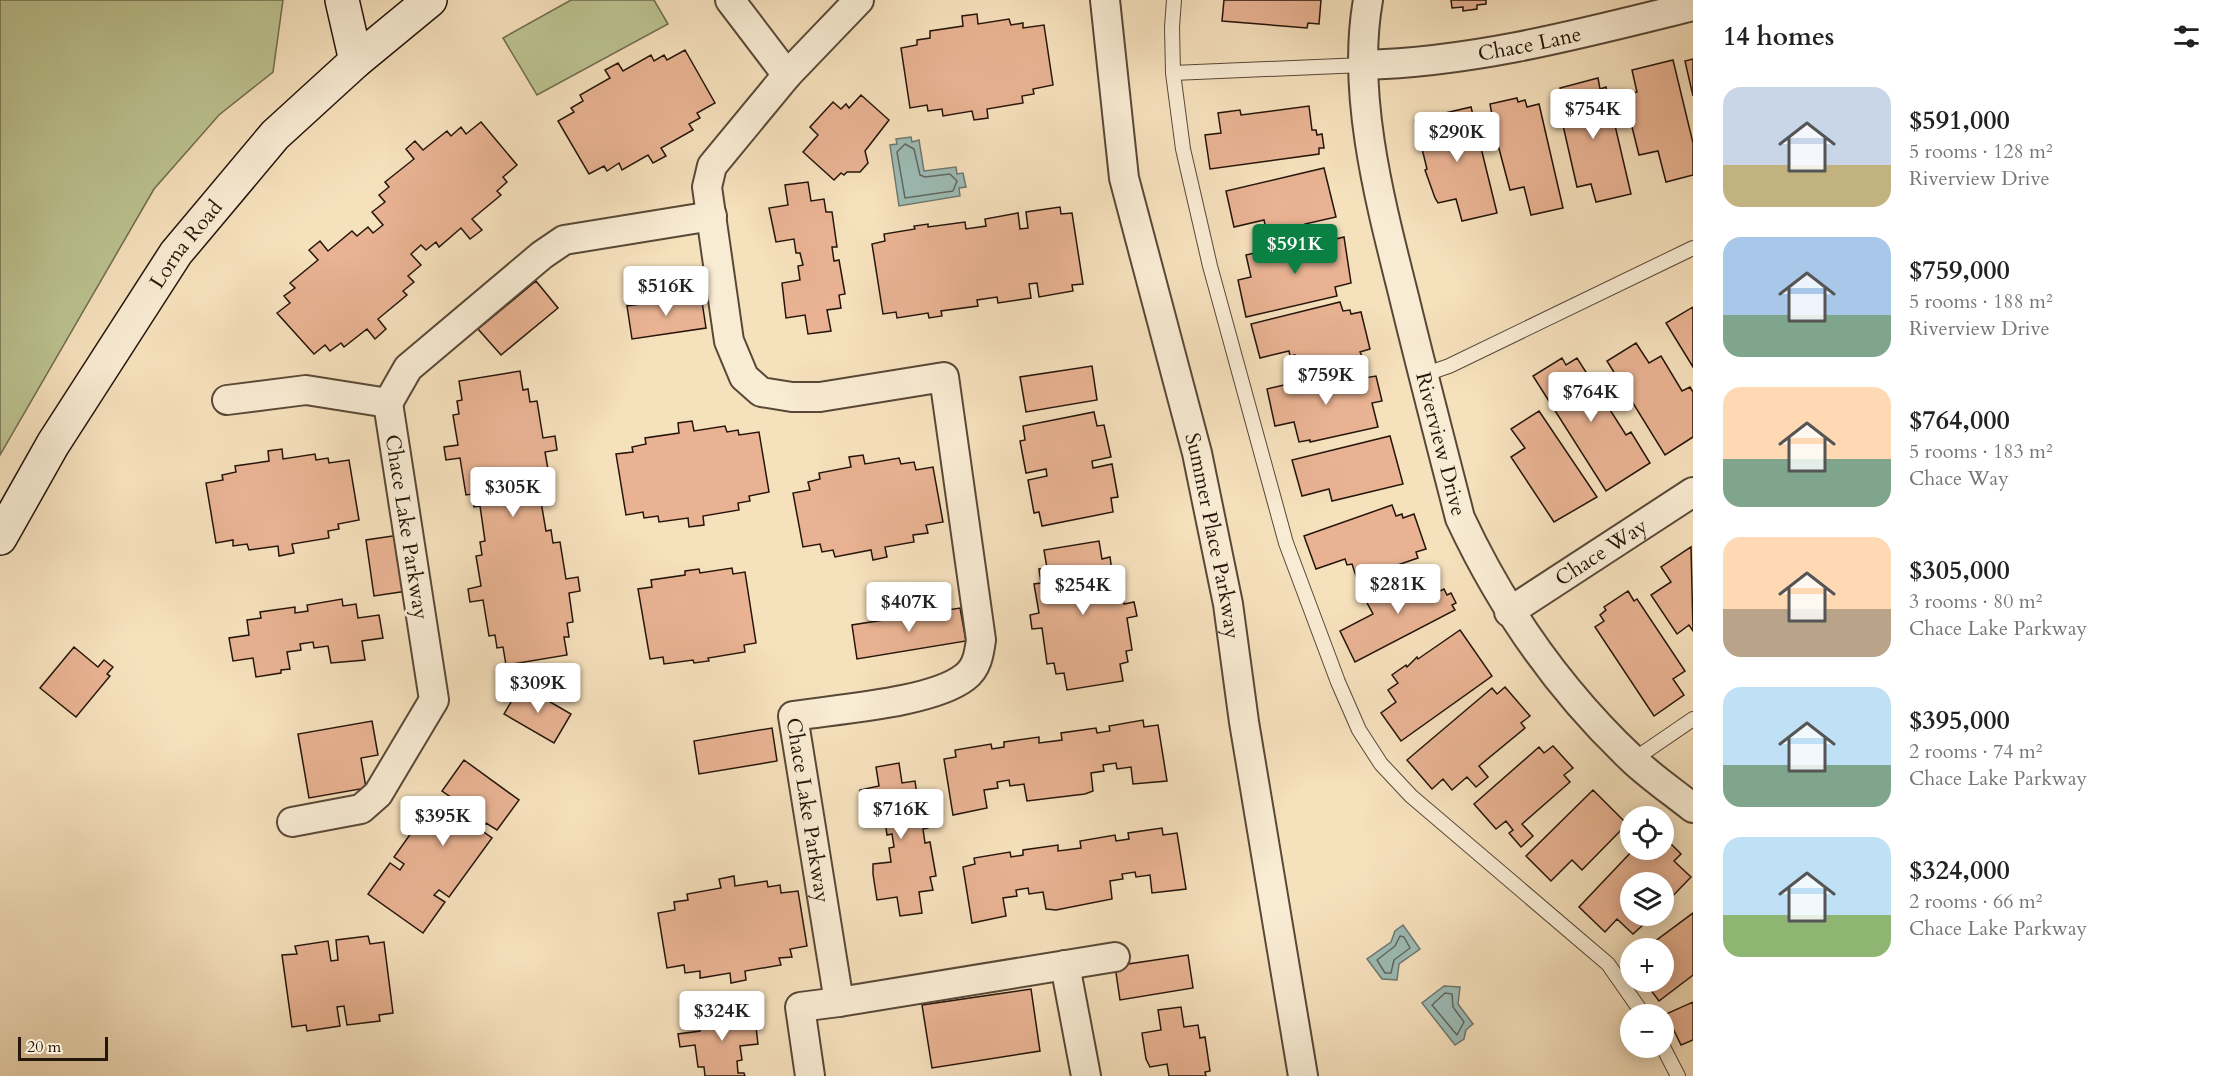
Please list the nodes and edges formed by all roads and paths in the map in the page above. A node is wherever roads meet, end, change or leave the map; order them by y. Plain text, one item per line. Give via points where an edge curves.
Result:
1 (342, 0) edge
2 (430, 0) edge
3 (730, 0) edge
4 (859, 0) edge
5 (1105, 0) edge
6 (1174, 0) edge
7 (1368, 0) edge
8 (1693, 6) edge
9 (356, 61) junction
10 (1363, 65) junction
11 (1173, 73) junction
12 (787, 75) junction
13 (712, 216) junction
14 (1693, 248) edge
15 (1423, 375) junction
16 (227, 399) dead end
17 (388, 402) junction
18 (1693, 492) edge
19 (0, 538) edge
20 (1509, 612) junction
21 (1693, 719) edge
22 (1633, 760) junction
23 (1693, 808) edge
24 (292, 822) dead end
25 (1115, 957) dead end
26 (1065, 965) junction
27 (839, 1002) junction
28 (1636, 1004) edge
29 (1669, 1058) edge
30 (810, 1076) edge
31 (1086, 1076) edge
32 (1303, 1076) edge
33 (1678, 1076) edge

1 - 9 street
2 - 9 street, Lorna Road
3 - 12 street
4 - 12 street, Chace Lake Parkway
5 - 32 street, Summer Place Parkway via 1124,178 1197,453 1228,604
6 - 11 lane
7 - 10 street, Riverview Drive
8 - 10 street, Chace Lane via 1502,52 1425,63
9 - 19 street, Lorna Road via 275,135 176,253 53,444
10 - 11 lane
10 - 15 street, Riverview Drive via 1382,210
11 - 28 lane via 1183,149 1210,266 1286,543 1359,730 1381,764 1411,796 1608,964
12 - 13 street, Chace Lake Parkway via 712,165 707,187
13 - 17 street via 564,240 408,368
13 - 27 street, Chace Lake Parkway via 729,341 744,377 761,392 792,398 820,397 944,377 981,640 978,660 967,676 950,687 919,696 793,716
14 - 15 lane
15 - 20 street, Riverview Drive via 1460,518
16 - 17 street via 306,390
17 - 24 street, Chace Lake Parkway via 434,700 378,794 361,809
18 - 20 street, Chace Way
20 - 22 street, Riverview Drive via 1579,703
21 - 22 lane
22 - 23 street, Riverview Drive
25 - 26 street
26 - 27 street
26 - 31 street
27 - 30 street via 800,1007
29 - 33 lane

